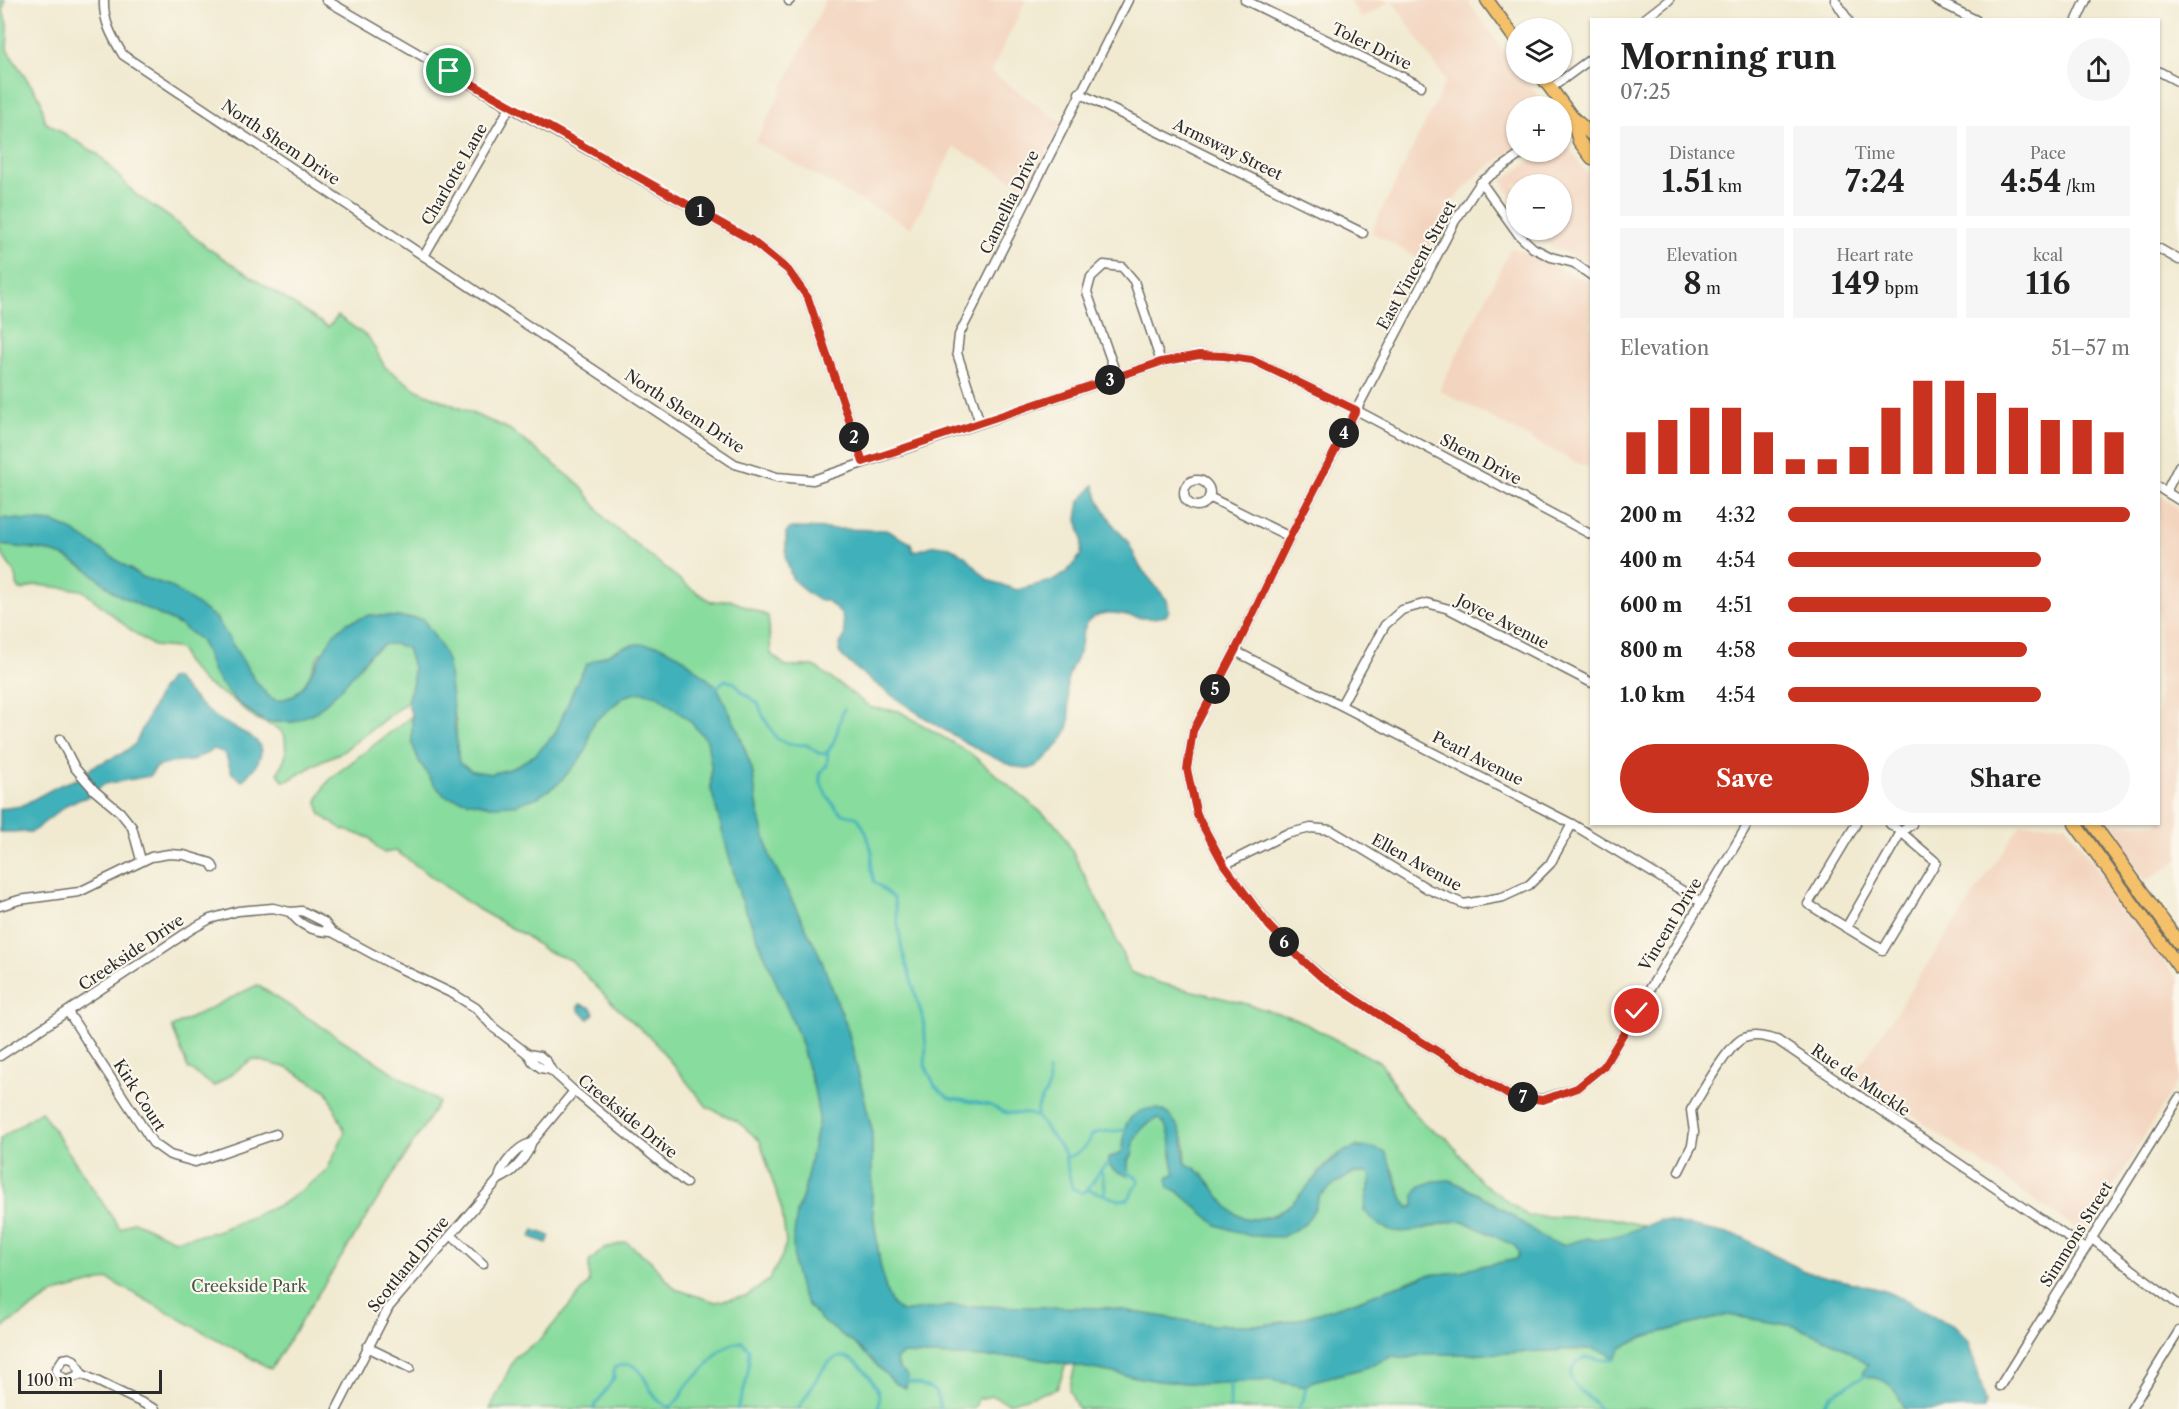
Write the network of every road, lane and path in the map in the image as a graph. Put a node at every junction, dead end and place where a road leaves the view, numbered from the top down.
1 (104, 0) edge
2 (326, 0) edge
3 (1128, 0) edge
4 (1245, 0) edge
5 (1487, 0) edge
6 (1670, 0) edge
7 (1835, 0) edge
8 (1935, 0) edge
9 (2086, 0) edge
10 (1646, 18) edge
11 (1847, 18) edge
12 (1972, 18) edge
13 (2078, 18) edge
14 (1506, 26) edge
15 (1590, 59) edge
16 (2160, 72) edge
17 (2179, 82) edge
18 (1548, 84) edge
19 (1421, 86) dead end
20 (1551, 88) junction
21 (1079, 93) junction
22 (1555, 96) edge
23 (510, 107) junction
24 (1572, 123) edge
25 (1572, 129) edge
26 (1590, 134) edge
27 (1590, 155) edge
28 (1510, 162) edge
29 (1481, 182) junction
30 (1363, 233) dead end
31 (2160, 249) edge
32 (424, 256) junction
33 (2179, 260) edge
34 (1590, 274) edge
35 (1161, 362) junction
36 (1117, 377) junction
37 (1356, 410) junction
38 (980, 423) junction
39 (863, 462) junction
40 (2179, 466) edge
41 (2162, 489) edge
42 (1209, 497) dead end
43 (2179, 500) edge
44 (1590, 534) edge
45 (1290, 537) junction
46 (1235, 651) junction
47 (1590, 682) edge
48 (1341, 705) junction
49 (60, 739) dead end
50 (1572, 824) junction
51 (1747, 825) edge
52 (1855, 825) edge
53 (1891, 825) edge
54 (1911, 825) edge
55 (2076, 825) edge
56 (2093, 825) edge
57 (1901, 832) junction
58 (141, 860) junction
59 (1224, 865) junction
60 (214, 867) dead end
61 (1701, 902) junction
62 (0, 906) edge
63 (1846, 928) junction
64 (2179, 943) edge
65 (2179, 967) edge
66 (68, 1012) junction
67 (0, 1056) edge
68 (574, 1091) junction
69 (2179, 1098) edge
70 (276, 1134) dead end
71 (1679, 1171) dead end
72 (686, 1183) dead end
73 (451, 1235) junction
74 (2091, 1238) junction
75 (2085, 1249) junction
76 (483, 1264) dead end
77 (2179, 1305) edge
78 (2179, 1331) edge
79 (367, 1347) junction
80 (410, 1368) dead end
81 (82, 1374) dead end
82 (2000, 1386) dead end
83 (155, 1409) edge
84 (337, 1409) edge
85 (2131, 1409) edge

1 - 32 street, North Shem Drive
2 - 23 street
3 - 21 street, Camellia Drive
4 - 19 street, Toler Drive
5 - 14 main road
6 - 10 street
7 - 11 street
8 - 12 street
9 - 13 street
15 - 20 street
16 - 17 street
18 - 20 main road
20 - 22 main road
21 - 30 street, Armsway Street
21 - 38 street, Camellia Drive
23 - 32 street, Charlotte Lane
23 - 39 street
24 - 26 main road
25 - 27 main road
28 - 29 street, East Vincent Street
29 - 34 street
29 - 37 street, East Vincent Street
31 - 33 street
32 - 39 street, North Shem Drive
35 - 36 street, North Shem Drive
35 - 36 street
35 - 37 street, North Shem Drive
36 - 38 street, North Shem Drive
37 - 44 street, Shem Drive
37 - 45 street, Vincent Drive
38 - 39 street, North Shem Drive
40 - 41 street
41 - 43 street
42 - 45 street
45 - 46 street, Vincent Drive
46 - 48 street, Pearl Avenue
46 - 59 street, Vincent Drive
47 - 48 street, Joyce Avenue
48 - 50 street, Pearl Avenue
49 - 58 street
50 - 59 street, Ellen Avenue
50 - 61 street, Pearl Avenue
51 - 61 street, Vincent Drive
52 - 63 street
53 - 57 street
54 - 57 street
55 - 65 main road
56 - 64 main road
57 - 63 street
57 - 63 street
58 - 60 street
58 - 62 street
59 - 61 street, Vincent Drive
66 - 67 street, Creekside Drive
66 - 68 street, Creekside Drive
66 - 70 street, Kirk Court
68 - 72 street, Creekside Drive
68 - 73 street, Scottland Drive
69 - 74 street, Simmons Street
71 - 75 street, Rue de Muckle
73 - 76 street
73 - 79 street, Scottland Drive
74 - 75 street, Simmons Street
74 - 77 street
75 - 82 street, Simmons Street
78 - 85 street
79 - 80 street
79 - 84 street, Scottland Drive
81 - 83 street

